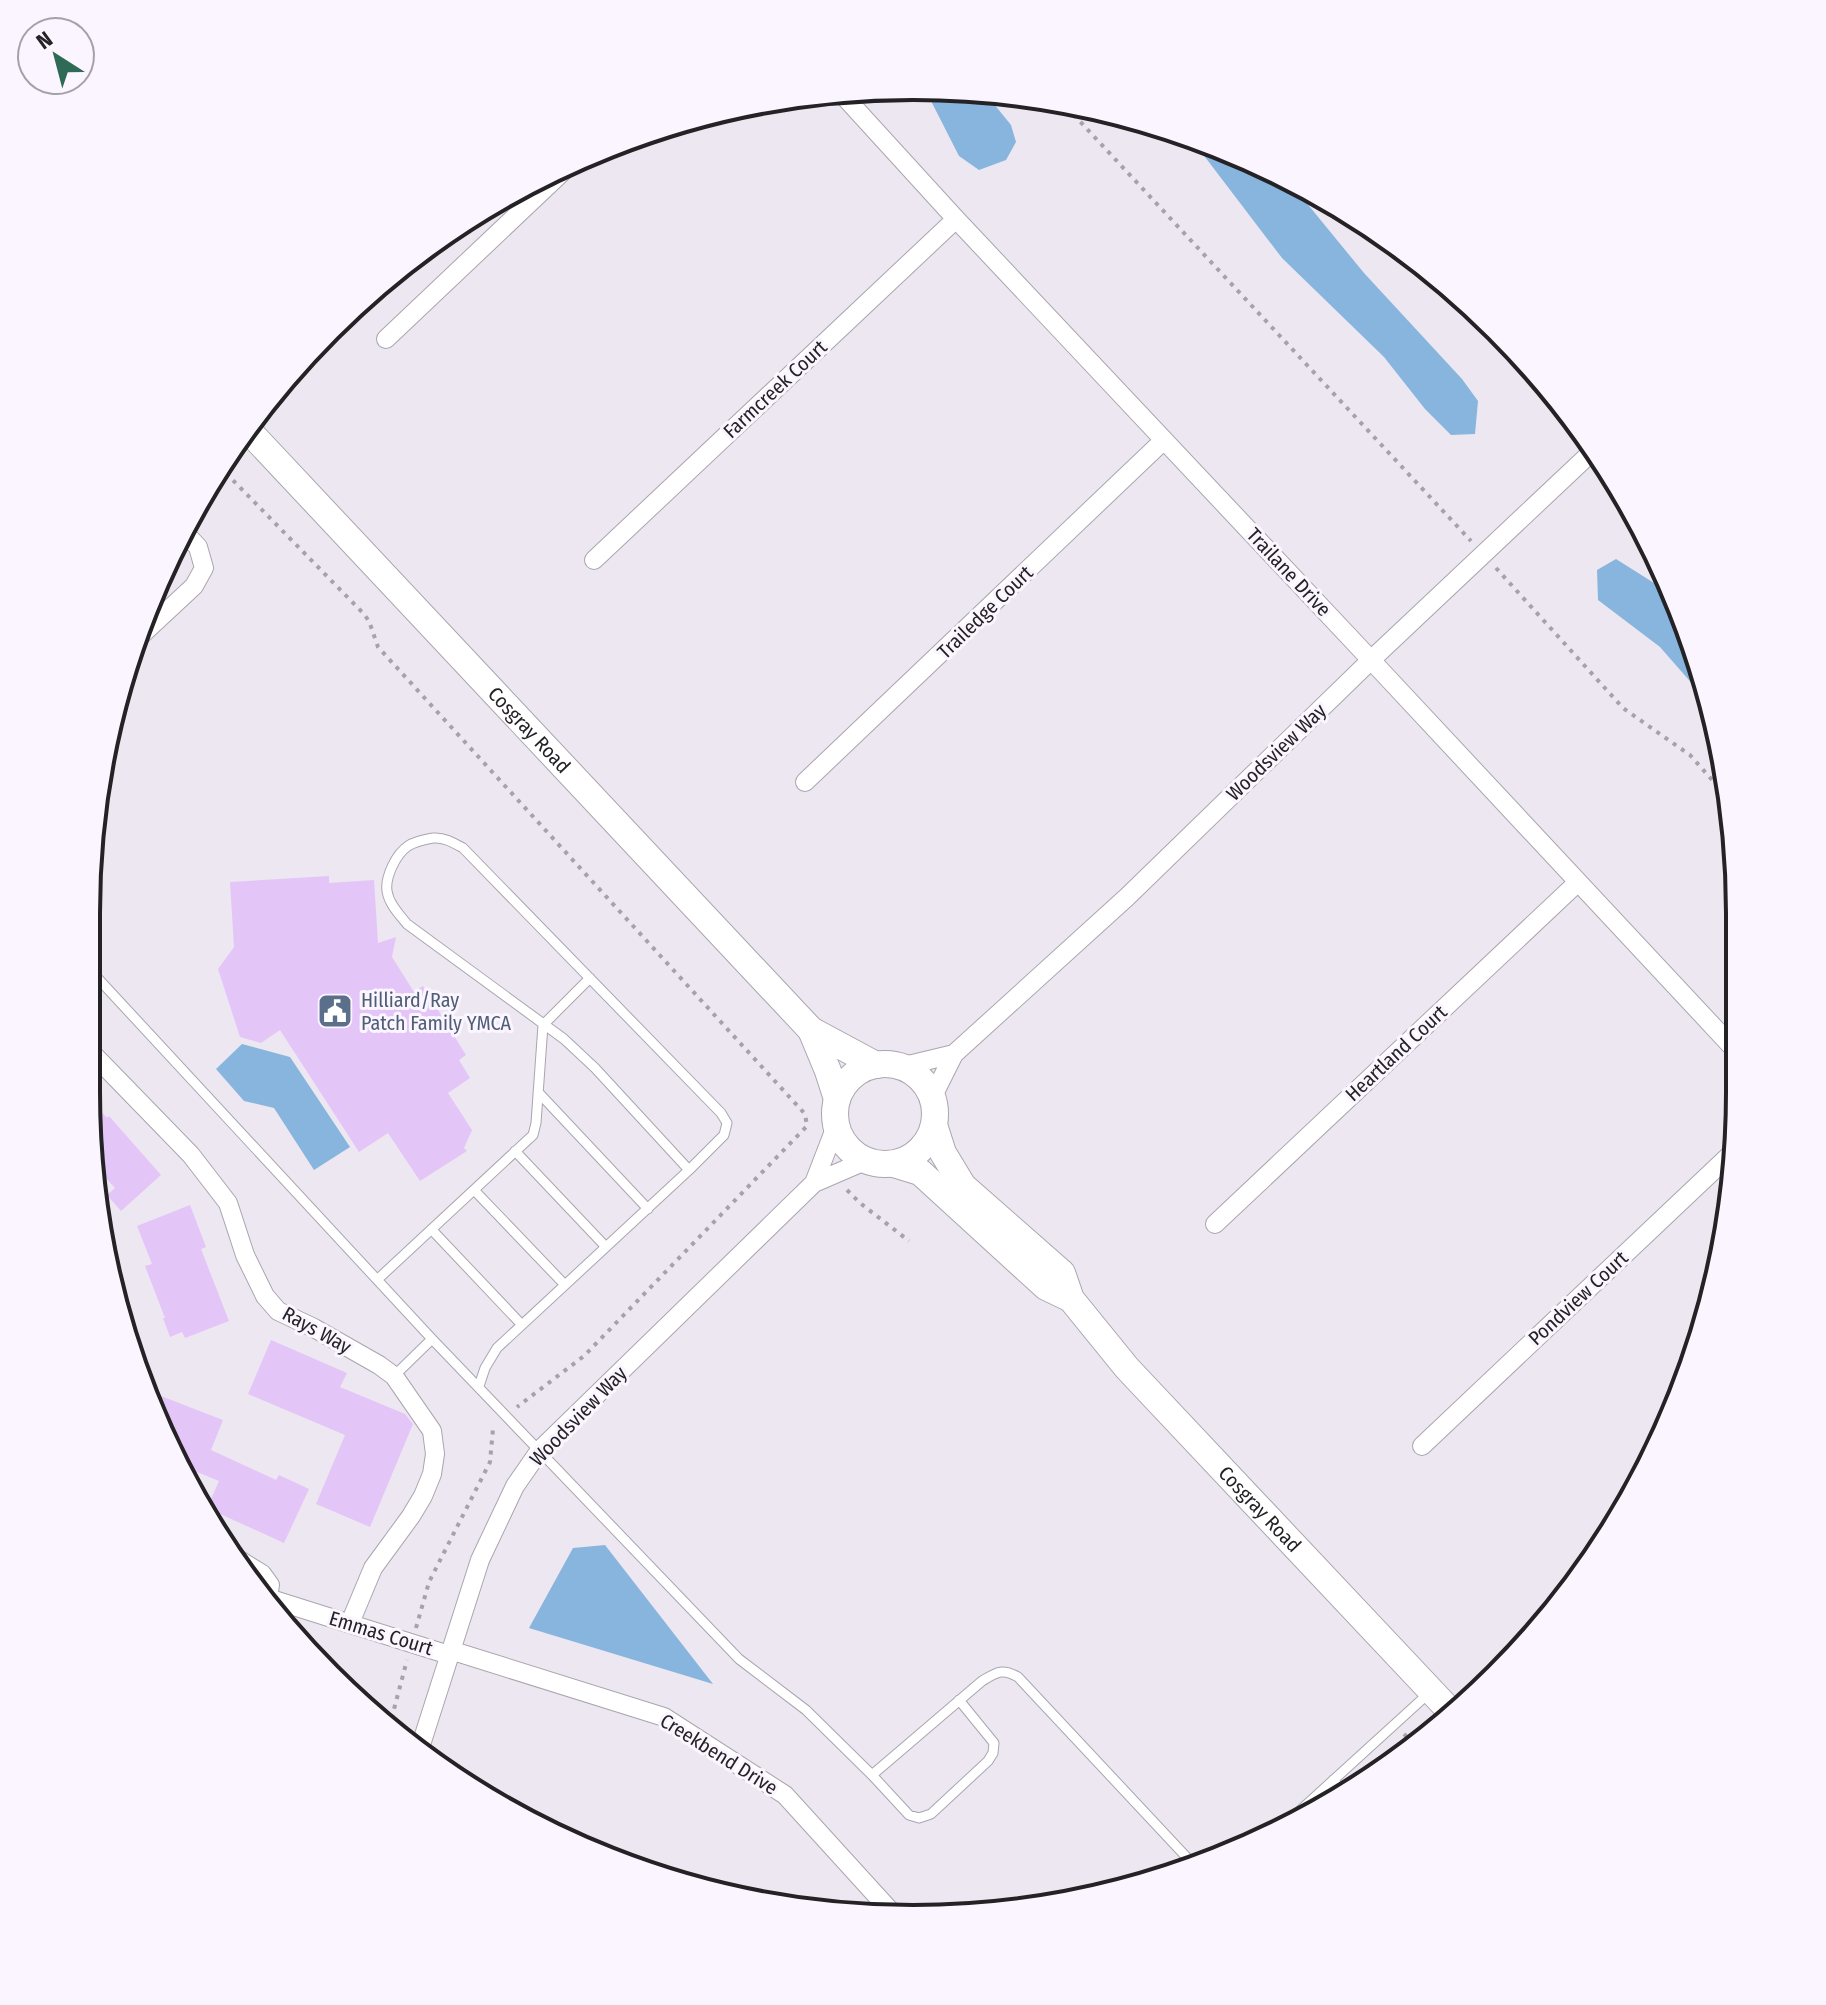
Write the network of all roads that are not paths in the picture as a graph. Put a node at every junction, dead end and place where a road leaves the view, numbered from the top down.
1 (850, 103) edge
2 (545, 188) edge
3 (956, 219) junction
4 (386, 339) dead end
5 (254, 437) edge
6 (1164, 440) junction
7 (1586, 457) edge
8 (191, 540) edge
9 (594, 560) dead end
10 (154, 623) edge
11 (1371, 660) junction
12 (805, 782) dead end
13 (1577, 883) junction
14 (590, 978) junction
15 (100, 981) edge
16 (543, 1025) junction
17 (811, 1030) junction
18 (1726, 1040) edge
19 (954, 1054) junction
20 (100, 1061) edge
21 (888, 1066) junction
22 (538, 1092) junction
23 (932, 1098) junction
24 (837, 1099) junction
25 (934, 1125) junction
26 (836, 1126) junction
27 (515, 1151) junction
28 (865, 1161) junction
29 (1722, 1162) edge
30 (894, 1164) junction
31 (689, 1170) junction
32 (814, 1183) junction
33 (474, 1190) junction
34 (648, 1209) junction
35 (1215, 1224) dead end
36 (432, 1230) junction
37 (606, 1247) junction
38 (378, 1279) junction
39 (565, 1285) junction
40 (1071, 1299) junction
41 (522, 1325) junction
42 (432, 1339) junction
43 (394, 1376) junction
44 (479, 1386) junction
45 (1422, 1446) dead end
46 (540, 1450) junction
47 (256, 1570) edge
48 (269, 1588) edge
49 (282, 1604) edge
50 (350, 1623) junction
51 (449, 1652) junction
52 (1431, 1691) junction
53 (959, 1700) junction
54 (1445, 1706) edge
55 (422, 1740) edge
56 (872, 1775) junction
57 (1333, 1780) junction
58 (1338, 1785) edge
59 (1315, 1799) edge
60 (1187, 1857) edge
61 (884, 1904) edge

1 - 3 street, Trailane Drive
2 - 4 street
3 - 6 street, Trailane Drive
3 - 9 street, Farmcreek Court
5 - 17 main road, Cosgray Road
6 - 11 street, Trailane Drive
6 - 12 street, Trailedge Court
7 - 11 street, Woodsview Way
8 - 10 street
11 - 13 street, Trailane Drive
11 - 19 street, Woodsview Way
13 - 18 street, Trailane Drive
13 - 35 street, Heartland Court
14 - 16 lane
14 - 16 lane
14 - 31 lane
15 - 38 lane
16 - 22 lane
16 - 31 lane
17 - 21 main road, Cosgray Road
17 - 24 main road, Cosgray Road
19 - 21 street, Woodsview Way
19 - 23 street, Woodsview Way
20 - 43 street, Rays Way
21 - 23 main road
21 - 24 main road
22 - 27 lane
22 - 34 lane
23 - 25 main road
24 - 26 main road
25 - 30 main road
25 - 40 main road, Cosgray Road
26 - 28 main road
26 - 32 street, Woodsview Way
27 - 33 lane
27 - 37 lane
28 - 30 main road
28 - 32 street, Woodsview Way
29 - 45 street, Pondview Court
30 - 40 main road, Cosgray Road
31 - 34 lane
32 - 46 street, Woodsview Way
33 - 36 lane
33 - 39 lane
34 - 37 lane
36 - 38 lane
36 - 41 lane
37 - 39 lane
38 - 42 lane
39 - 41 lane
40 - 52 main road, Cosgray Road
41 - 44 lane
42 - 43 lane
42 - 44 lane
43 - 50 street, Rays Way
44 - 46 lane
46 - 51 street, Woodsview Way
46 - 56 lane
47 - 48 street, Emmas Court
49 - 50 street, Emmas Court
50 - 51 street, Emmas Court
51 - 55 street, Woodsview Way
51 - 61 street, Creekbend Drive
52 - 54 main road, Cosgray Road
52 - 57 lane
53 - 56 lane
53 - 56 lane
53 - 60 lane
57 - 58 lane
57 - 59 lane

